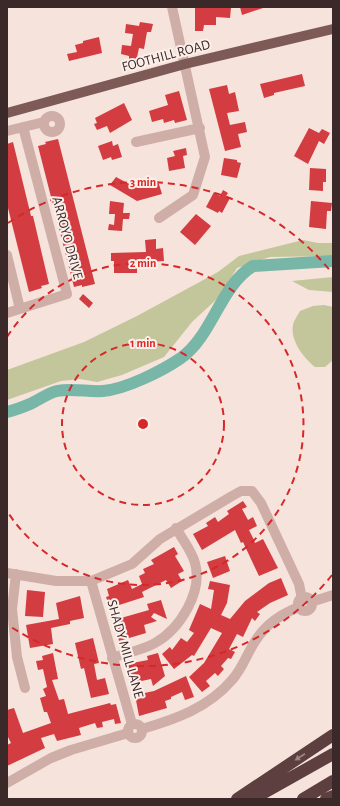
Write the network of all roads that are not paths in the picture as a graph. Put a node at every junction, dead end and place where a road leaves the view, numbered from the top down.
1 (172, 7) edge
2 (333, 29) edge
3 (185, 64) junction
4 (7, 113) edge
5 (44, 122) dead end
6 (23, 127) junction
7 (200, 128) junction
8 (7, 131) edge
9 (136, 142) dead end
10 (159, 218) dead end
11 (7, 256) edge
12 (20, 309) junction
13 (7, 313) edge
14 (176, 528) junction
15 (12, 574) edge
16 (91, 581) junction
17 (333, 595) edge
18 (304, 603) junction
19 (12, 658) edge
20 (112, 658) junction
21 (26, 688) dead end
22 (130, 729) junction
23 (333, 735) edge
24 (333, 754) edge
25 (333, 781) edge
26 (7, 782) edge
27 (333, 796) edge
28 (237, 799) edge
29 (253, 799) edge
30 (303, 799) edge
31 (326, 799) edge

1 - 3 street
2 - 3 main road, FOOTHILL ROAD
3 - 4 main road, FOOTHILL ROAD
3 - 7 street
5 - 6 street
6 - 8 street
6 - 12 street, ARROYO DRIVE
7 - 9 street
7 - 10 street
11 - 12 street
12 - 13 street, ARROYO DRIVE
14 - 16 street
14 - 18 street
14 - 20 street
15 - 16 street
15 - 19 street
16 - 20 street, SHADY MILL LANE
17 - 18 street
18 - 22 street
19 - 21 street
20 - 22 street, SHADY MILL LANE
22 - 26 street
23 -> 28 highway
24 - 29 highway
25 - 30 highway
27 - 31 highway

